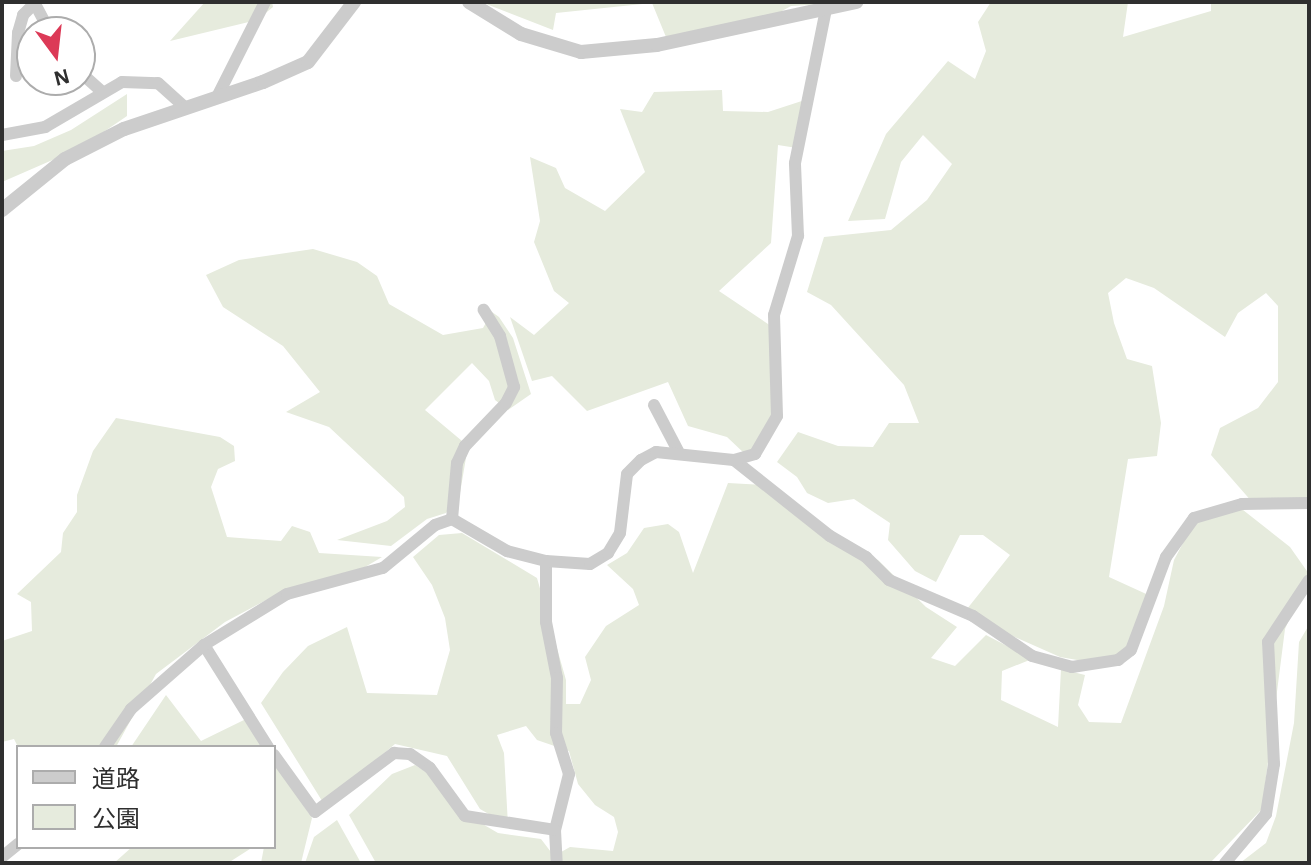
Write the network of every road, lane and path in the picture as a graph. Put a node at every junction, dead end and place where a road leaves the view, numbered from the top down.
1 (265, 2) edge
2 (354, 2) edge
3 (469, 2) edge
4 (856, 2) edge
5 (826, 9) junction
6 (96, 87) edge
7 (102, 92) junction
8 (217, 97) junction
9 (185, 107) junction
10 (2, 135) edge
11 (2, 210) edge
12 (484, 310) dead end
13 (654, 405) dead end
14 (678, 451) junction
15 (734, 460) junction
16 (1309, 503) edge
17 (452, 519) junction
18 (546, 561) junction
19 (1309, 580) edge
20 (204, 645) junction
21 (106, 745) edge
22 (267, 745) edge
23 (276, 758) edge
24 (555, 830) junction
25 (557, 863) edge
26 (1225, 863) edge

1 - 8 street
2 - 8 street
3 - 5 street
4 - 5 street
5 - 15 street
6 - 7 street
7 - 9 street
7 - 10 street
8 - 9 street
9 - 11 street
12 - 17 street
13 - 14 street
14 - 15 street
14 - 18 street
15 - 16 street
17 - 18 street
17 - 20 street
18 - 24 street
19 - 26 street
20 - 21 street
20 - 22 street
23 - 24 street
24 - 25 street

